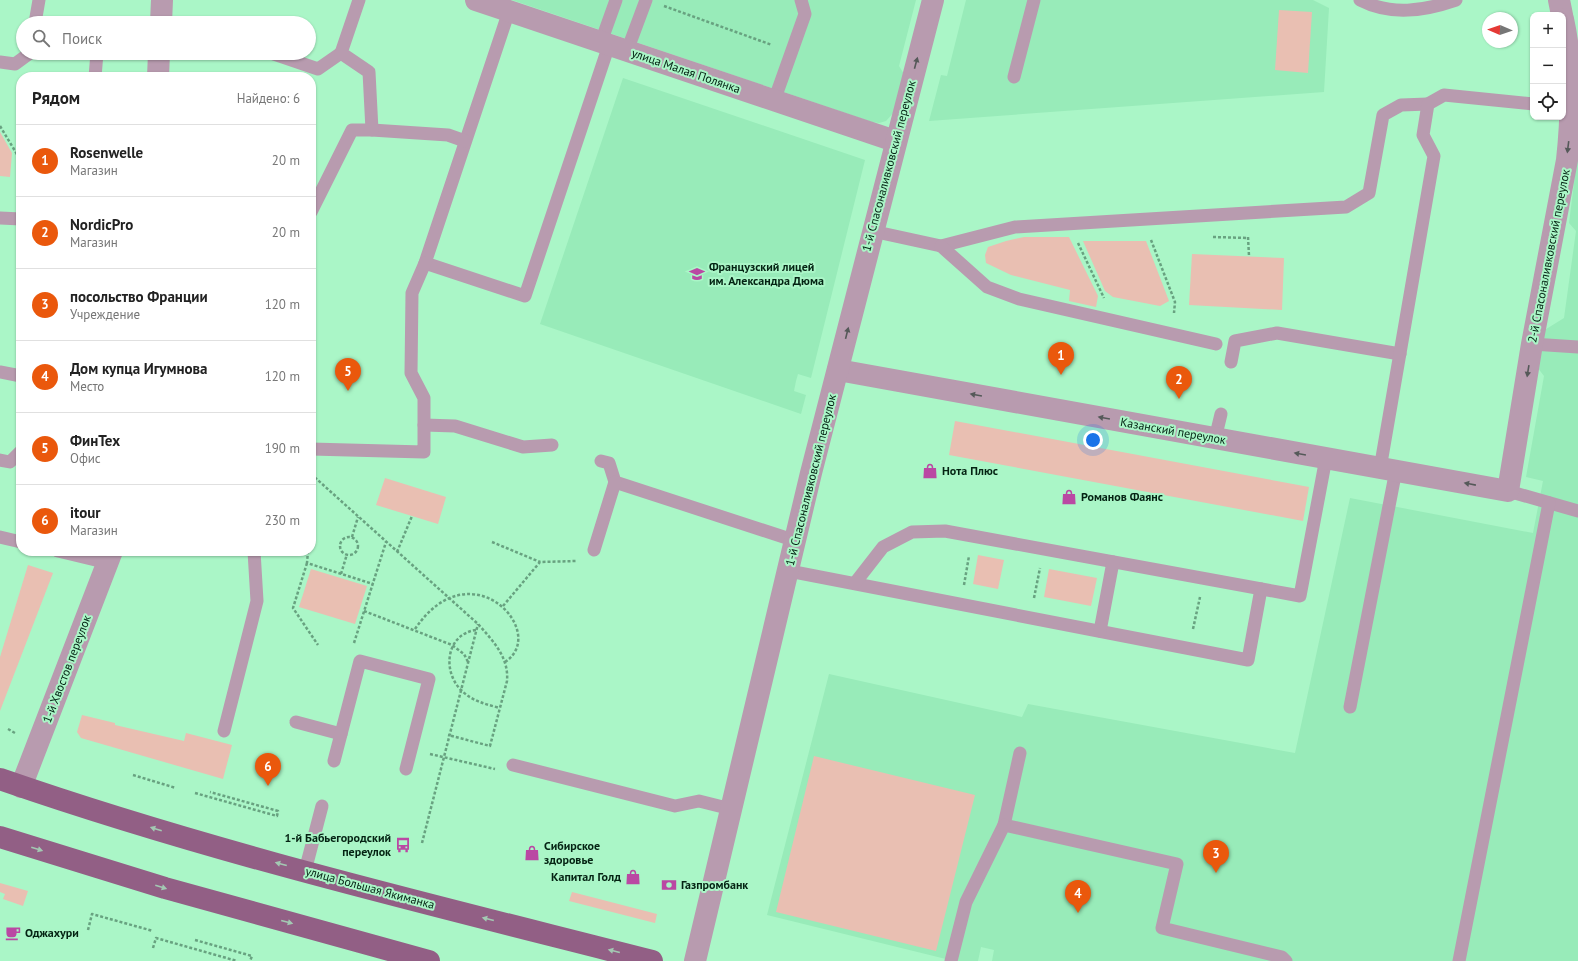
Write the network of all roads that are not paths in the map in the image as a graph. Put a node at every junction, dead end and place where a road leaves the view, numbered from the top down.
1 (38, 0) edge
2 (162, 0) edge
3 (359, 0) edge
4 (476, 0) edge
5 (616, 0) edge
6 (646, 0) edge
7 (801, 0) edge
8 (933, 0) edge
9 (1034, 0) edge
10 (1360, 0) edge
11 (1456, 0) edge
12 (1559, 0) edge
13 (1398, 5) edge
14 (507, 7) edge
15 (1561, 12) edge
16 (36, 16) edge
17 (161, 16) edge
18 (1566, 31) edge
19 (612, 46) junction
20 (341, 53) junction
21 (20, 60) edge
22 (96, 60) edge
23 (159, 60) edge
24 (292, 60) edge
25 (1574, 60) edge
26 (0, 62) edge
27 (95, 72) edge
28 (158, 72) edge
29 (1014, 77) dead end
30 (774, 101) junction
31 (1428, 104) junction
32 (1530, 104) edge
33 (1566, 107) edge
34 (372, 130) junction
35 (465, 141) junction
36 (895, 142) junction
37 (316, 202) edge
38 (0, 218) edge
39 (16, 219) edge
40 (872, 231) junction
41 (941, 246) junction
42 (425, 262) junction
43 (1216, 344) dead end
44 (1532, 344) junction
45 (1578, 347) edge
46 (1400, 354) junction
47 (1231, 362) dead end
48 (838, 370) junction
49 (0, 372) edge
50 (16, 375) edge
51 (1220, 414) dead end
52 (424, 425) junction
53 (1215, 439) junction
54 (552, 446) dead end
55 (316, 449) edge
56 (16, 456) edge
57 (1326, 458) junction
58 (0, 460) edge
59 (601, 461) dead end
60 (1388, 469) junction
61 (615, 482) junction
62 (1508, 491) junction
63 (1549, 503) junction
64 (1578, 510) edge
65 (0, 537) edge
66 (16, 541) edge
67 (796, 541) junction
68 (594, 550) road end
69 (254, 556) edge
70 (110, 557) edge
71 (1113, 562) junction
72 (789, 571) junction
73 (855, 583) junction
74 (1262, 589) junction
75 (1100, 631) junction
76 (1350, 707) dead end
77 (296, 722) dead end
78 (224, 731) dead end
79 (341, 734) junction
80 (1020, 753) dead end
81 (334, 761) dead end
82 (513, 765) road end
83 (406, 769) dead end
84 (0, 779) edge
85 (21, 787) junction
86 (322, 806) dead end
87 (731, 809) junction
88 (1004, 825) junction
89 (0, 837) edge
90 (305, 871) junction
91 (429, 961) edge
92 (652, 961) edge
93 (695, 961) edge
94 (951, 961) edge
95 (1286, 961) edge
96 (1460, 961) edge

1 - 16 lane
2 - 17 street
3 - 20 lane
4 - 14 street, улица Малая Полянка
5 - 19 lane
6 - 19 lane
7 - 30 lane
36 -> 8 street, 1-й Спасоналивковский переулок
9 - 29 lane
10 - 13 lane
11 - 13 lane
12 - 15 street
14 - 19 street, улица Малая Полянка
14 - 35 lane
18 - 25 street, 2-й Спасоналивковский переулок
19 - 30 street, улица Малая Полянка
19 - 42 lane
20 - 24 lane
20 - 34 lane
21 - 26 lane
22 - 27 lane
23 - 28 street
25 - 33 street, 2-й Спасоналивковский переулок
30 - 36 street, улица Малая Полянка
31 - 32 lane
31 - 41 lane
31 - 46 lane
33 -> 44 street, 2-й Спасоналивковский переулок
34 - 35 lane
34 - 37 lane
35 - 42 lane
36 - 40 street, 1-й Спасоналивковский переулок
38 - 39 lane
40 - 41 lane
48 -> 40 street, 1-й Спасоналивковский переулок
41 - 43 lane
42 - 52 lane
44 - 45 lane
44 -> 62 street, 2-й Спасоналивковский переулок
46 - 47 lane
46 - 60 lane
53 -> 48 street, Казанский переулок
48 - 67 street, 1-й Спасоналивковский переулок
49 - 50 lane
51 - 53 lane
52 - 54 lane
52 - 55 lane
57 -> 53 street, Казанский переулок
56 - 58 lane
57 - 60 street, Казанский переулок
57 - 74 lane
59 - 61 lane
62 -> 60 street, Казанский переулок
60 - 76 lane
61 - 67 lane
61 - 68 lane
62 - 63 lane
63 - 64 lane
63 - 96 lane
65 - 66 lane
67 - 72 street, 1-й Спасоналивковский переулок
69 - 78 lane
70 - 85 street, 1-й Хвостов переулок
71 - 73 lane
71 - 74 lane
71 - 75 lane
72 - 73 lane
72 - 87 street, 1-й Спасоналивковский переулок
73 - 75 lane
74 - 75 lane
77 - 79 lane
79 - 81 lane
79 - 83 lane
80 - 88 lane
82 - 87 lane
84 - 85 main road, улица Большая Якиманка
90 -> 85 main road, улица Большая Якиманка
86 - 90 lane
87 - 93 street, 1-й Спасоналивковский переулок
88 - 94 lane
88 - 95 lane
89 -> 91 main road
92 -> 90 main road, улица Большая Якиманка

